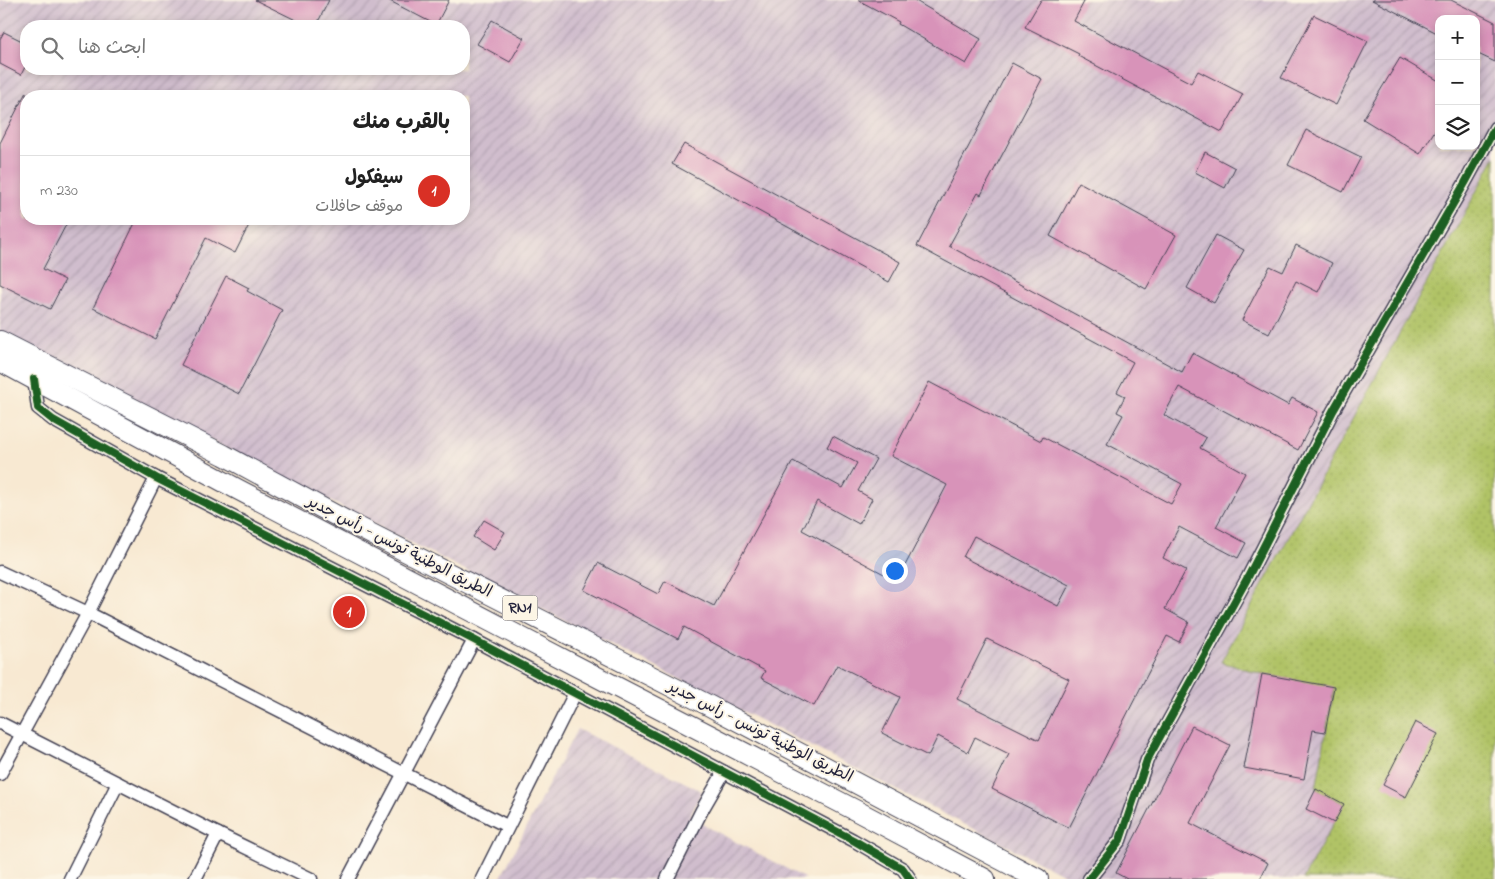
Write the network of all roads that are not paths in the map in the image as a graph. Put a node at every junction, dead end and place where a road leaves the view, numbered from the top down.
1 (1495, 128) edge
2 (0, 341) edge
3 (0, 361) edge
4 (34, 379) junction
5 (156, 478) junction
6 (0, 572) edge
7 (88, 613) junction
8 (474, 640) junction
9 (575, 693) junction
10 (0, 723) edge
11 (22, 734) junction
12 (404, 772) junction
13 (724, 772) junction
14 (0, 774) edge
15 (118, 783) junction
16 (507, 826) junction
17 (218, 834) junction
18 (903, 876) edge
19 (70, 879) edge
20 (195, 879) edge
21 (311, 879) edge
22 (348, 879) edge
23 (482, 879) edge
24 (667, 879) edge
25 (984, 879) edge
26 (1038, 879) edge
27 (1089, 879) edge

1 - 27 street
2 - 26 main road, الطريق الوطنية تونس - رأس جدير / RN1
3 - 4 main road, الطريق الوطنية تونس - رأس جدير / RN1
4 - 5 street
4 - 25 main road, الطريق الوطنية تونس - رأس جدير / RN1
5 - 7 street
5 - 8 street
6 - 7 street
7 - 11 street
7 - 12 street
8 - 9 street
8 - 12 street
9 - 13 street
9 - 16 street
10 - 11 street
11 - 14 street
11 - 15 street
12 - 16 street
12 - 22 street
13 - 18 street
13 - 24 street
15 - 17 street
15 - 19 street
16 - 23 street
17 - 20 street
17 - 21 street

